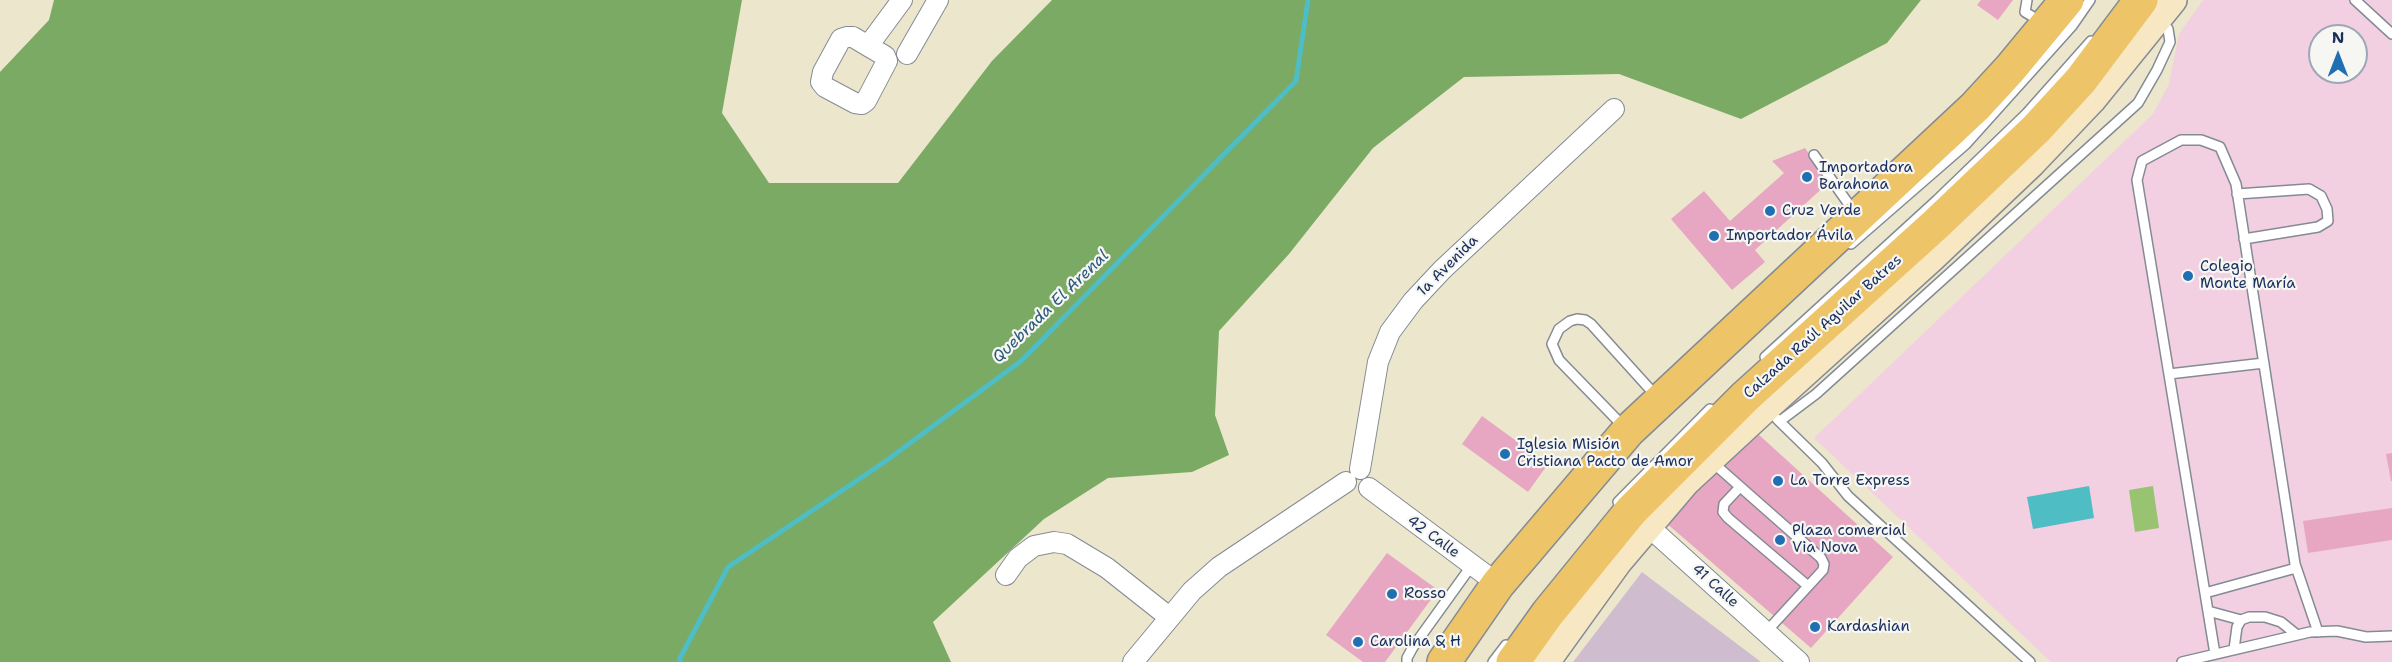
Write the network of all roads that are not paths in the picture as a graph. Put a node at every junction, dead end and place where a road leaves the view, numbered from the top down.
1 (902, 0) edge
2 (938, 0) edge
3 (2027, 0) edge
4 (2067, 0) edge
5 (2090, 0) edge
6 (2355, 0) edge
7 (2148, 5) edge
8 (2047, 25) junction
9 (2100, 29) dead end
10 (2392, 33) edge
11 (868, 46) dead end
12 (907, 54) dead end
13 (1614, 109) dead end
14 (1814, 155) dead end
15 (2237, 194) junction
16 (1858, 217) junction
17 (2244, 239) junction
18 (1839, 255) dead end
19 (2264, 363) junction
20 (1755, 366) dead end
21 (2169, 374) junction
22 (1661, 401) junction
23 (1715, 404) dead end
24 (1773, 414) junction
25 (1628, 431) junction
26 (1710, 460) junction
27 (1353, 475) junction
28 (1740, 487) junction
29 (1629, 516) junction
30 (1472, 565) junction
31 (2296, 568) junction
32 (1006, 575) dead end
33 (1498, 584) junction
34 (1808, 586) junction
35 (2205, 593) junction
36 (2208, 611) junction
37 (1169, 617) junction
38 (2241, 620) junction
39 (1766, 632) junction
40 (2318, 632) junction
41 (2297, 635) junction
42 (2392, 636) edge
43 (1513, 648) edge
44 (2234, 649) junction
45 (2215, 654) junction
46 (1133, 662) edge
47 (1407, 662) edge
48 (1444, 662) edge
49 (1493, 662) edge
50 (1546, 662) edge
51 (1799, 662) edge
52 (2030, 662) edge
53 (2182, 662) edge

1 - 11 street
2 - 12 street
3 - 8 lane
4 - 8 highway
5 - 18 lane
6 - 10 lane
7 - 24 street
7 - 24 lane
7 - 29 highway, Calzada Raúl Aguilar Batres
8 - 16 highway
9 - 20 lane
13 - 27 street, 1a Avenida
14 - 16 lane
15 - 17 lane
15 - 17 lane
15 - 21 lane
16 - 22 highway
17 - 19 lane
19 - 21 lane
19 - 31 lane
21 - 35 lane
22 - 25 highway
22 - 25 lane
23 - 29 lane
24 - 26 street
24 - 52 lane
25 - 33 highway
26 - 28 lane
26 - 29 street
27 - 30 street, 42 Calle
27 - 37 street
28 - 34 lane
28 - 34 lane
29 - 39 street, 41 Calle
29 - 43 highway, Calzada Raúl Aguilar Batres
29 - 50 street
30 - 33 street, 42 Calle
30 - 47 lane
31 - 35 lane
31 - 40 lane
32 - 37 street
33 - 48 highway
34 - 39 lane
35 - 36 lane
36 - 38 lane
36 - 45 lane
37 - 46 street
38 - 41 lane
38 - 44 lane
39 - 51 street, 41 Calle
40 - 41 lane
40 - 42 lane
41 - 44 lane
43 - 49 lane
44 - 45 lane
45 - 53 lane

